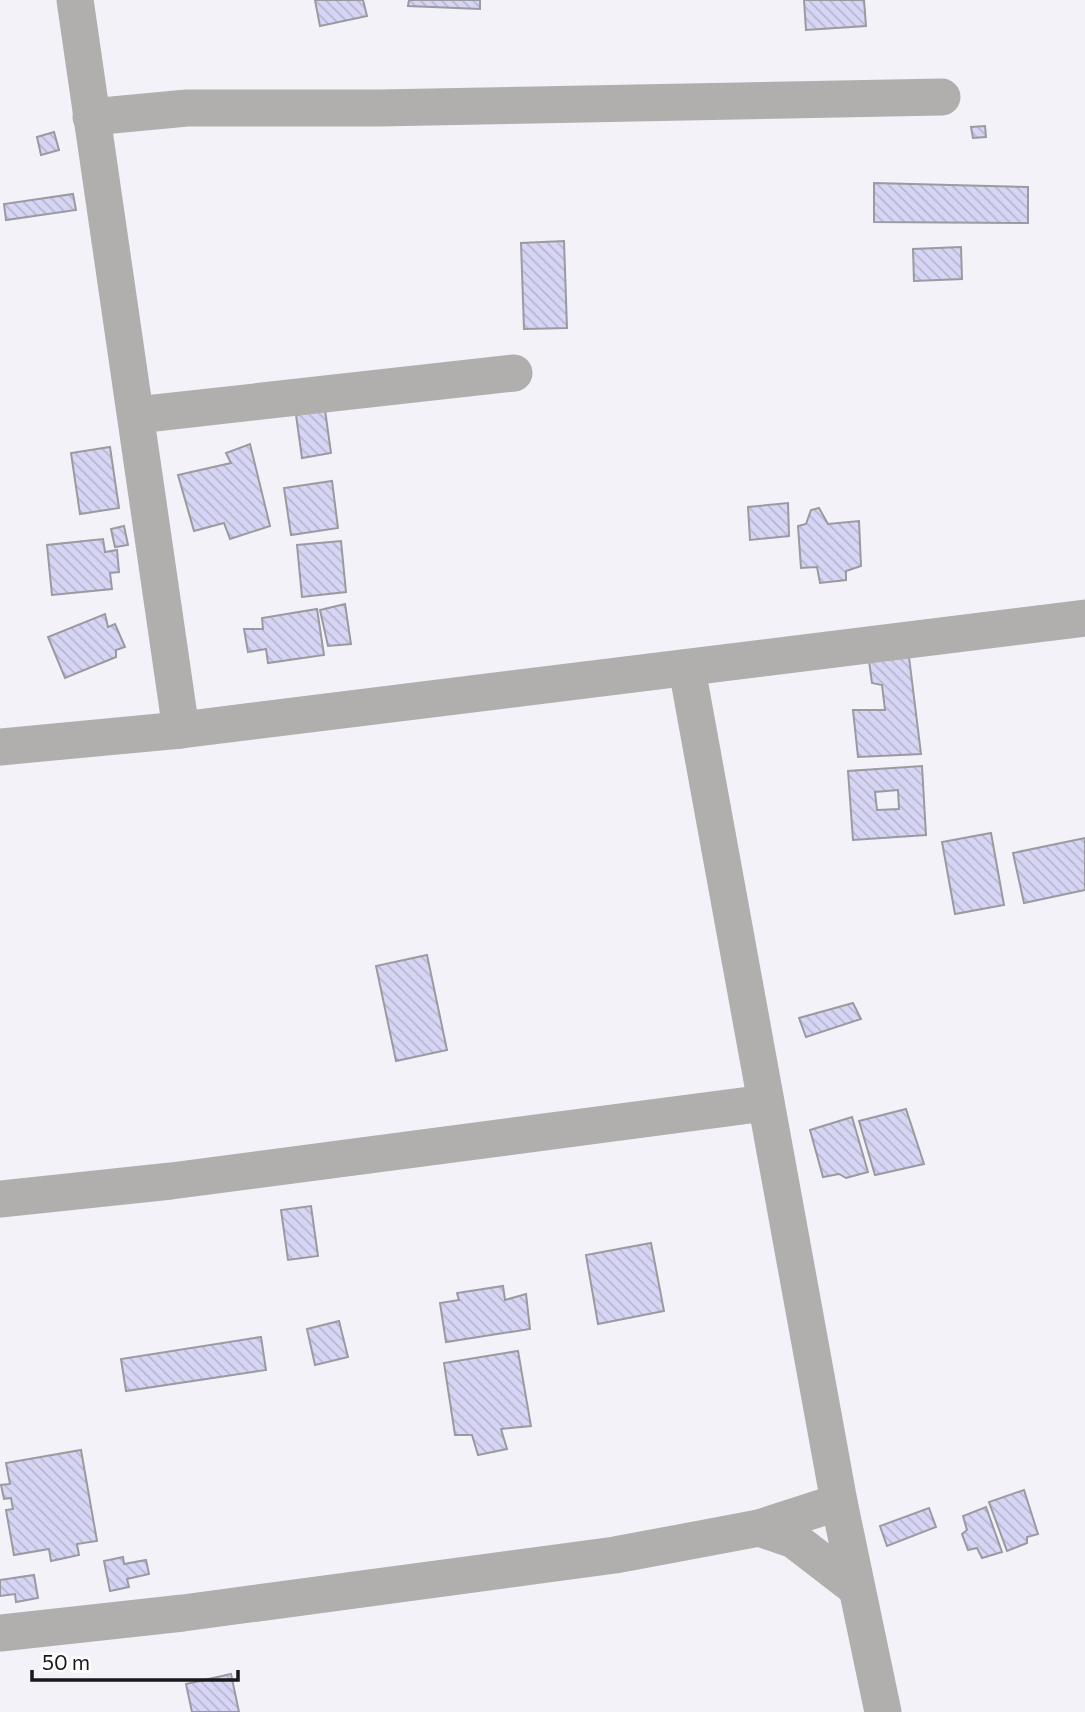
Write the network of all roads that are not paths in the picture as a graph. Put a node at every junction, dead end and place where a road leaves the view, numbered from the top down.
1 (75, 0) edge
2 (942, 97) dead end
3 (91, 117) junction
4 (514, 373) dead end
5 (137, 415) junction
6 (1085, 618) edge
7 (687, 669) junction
8 (181, 730) junction
9 (0, 747) edge
10 (765, 1103) junction
11 (0, 1199) edge
12 (839, 1502) junction
13 (759, 1528) junction
14 (855, 1587) junction
15 (0, 1633) edge
16 (883, 1712) edge

1 - 3 street
2 - 3 street
3 - 5 street
4 - 5 street
5 - 8 street
6 - 7 street
7 - 8 street
7 - 10 street
8 - 9 street
10 - 11 street
10 - 12 street
12 - 13 street
12 - 14 street
13 - 14 street
13 - 15 street
14 - 16 street

